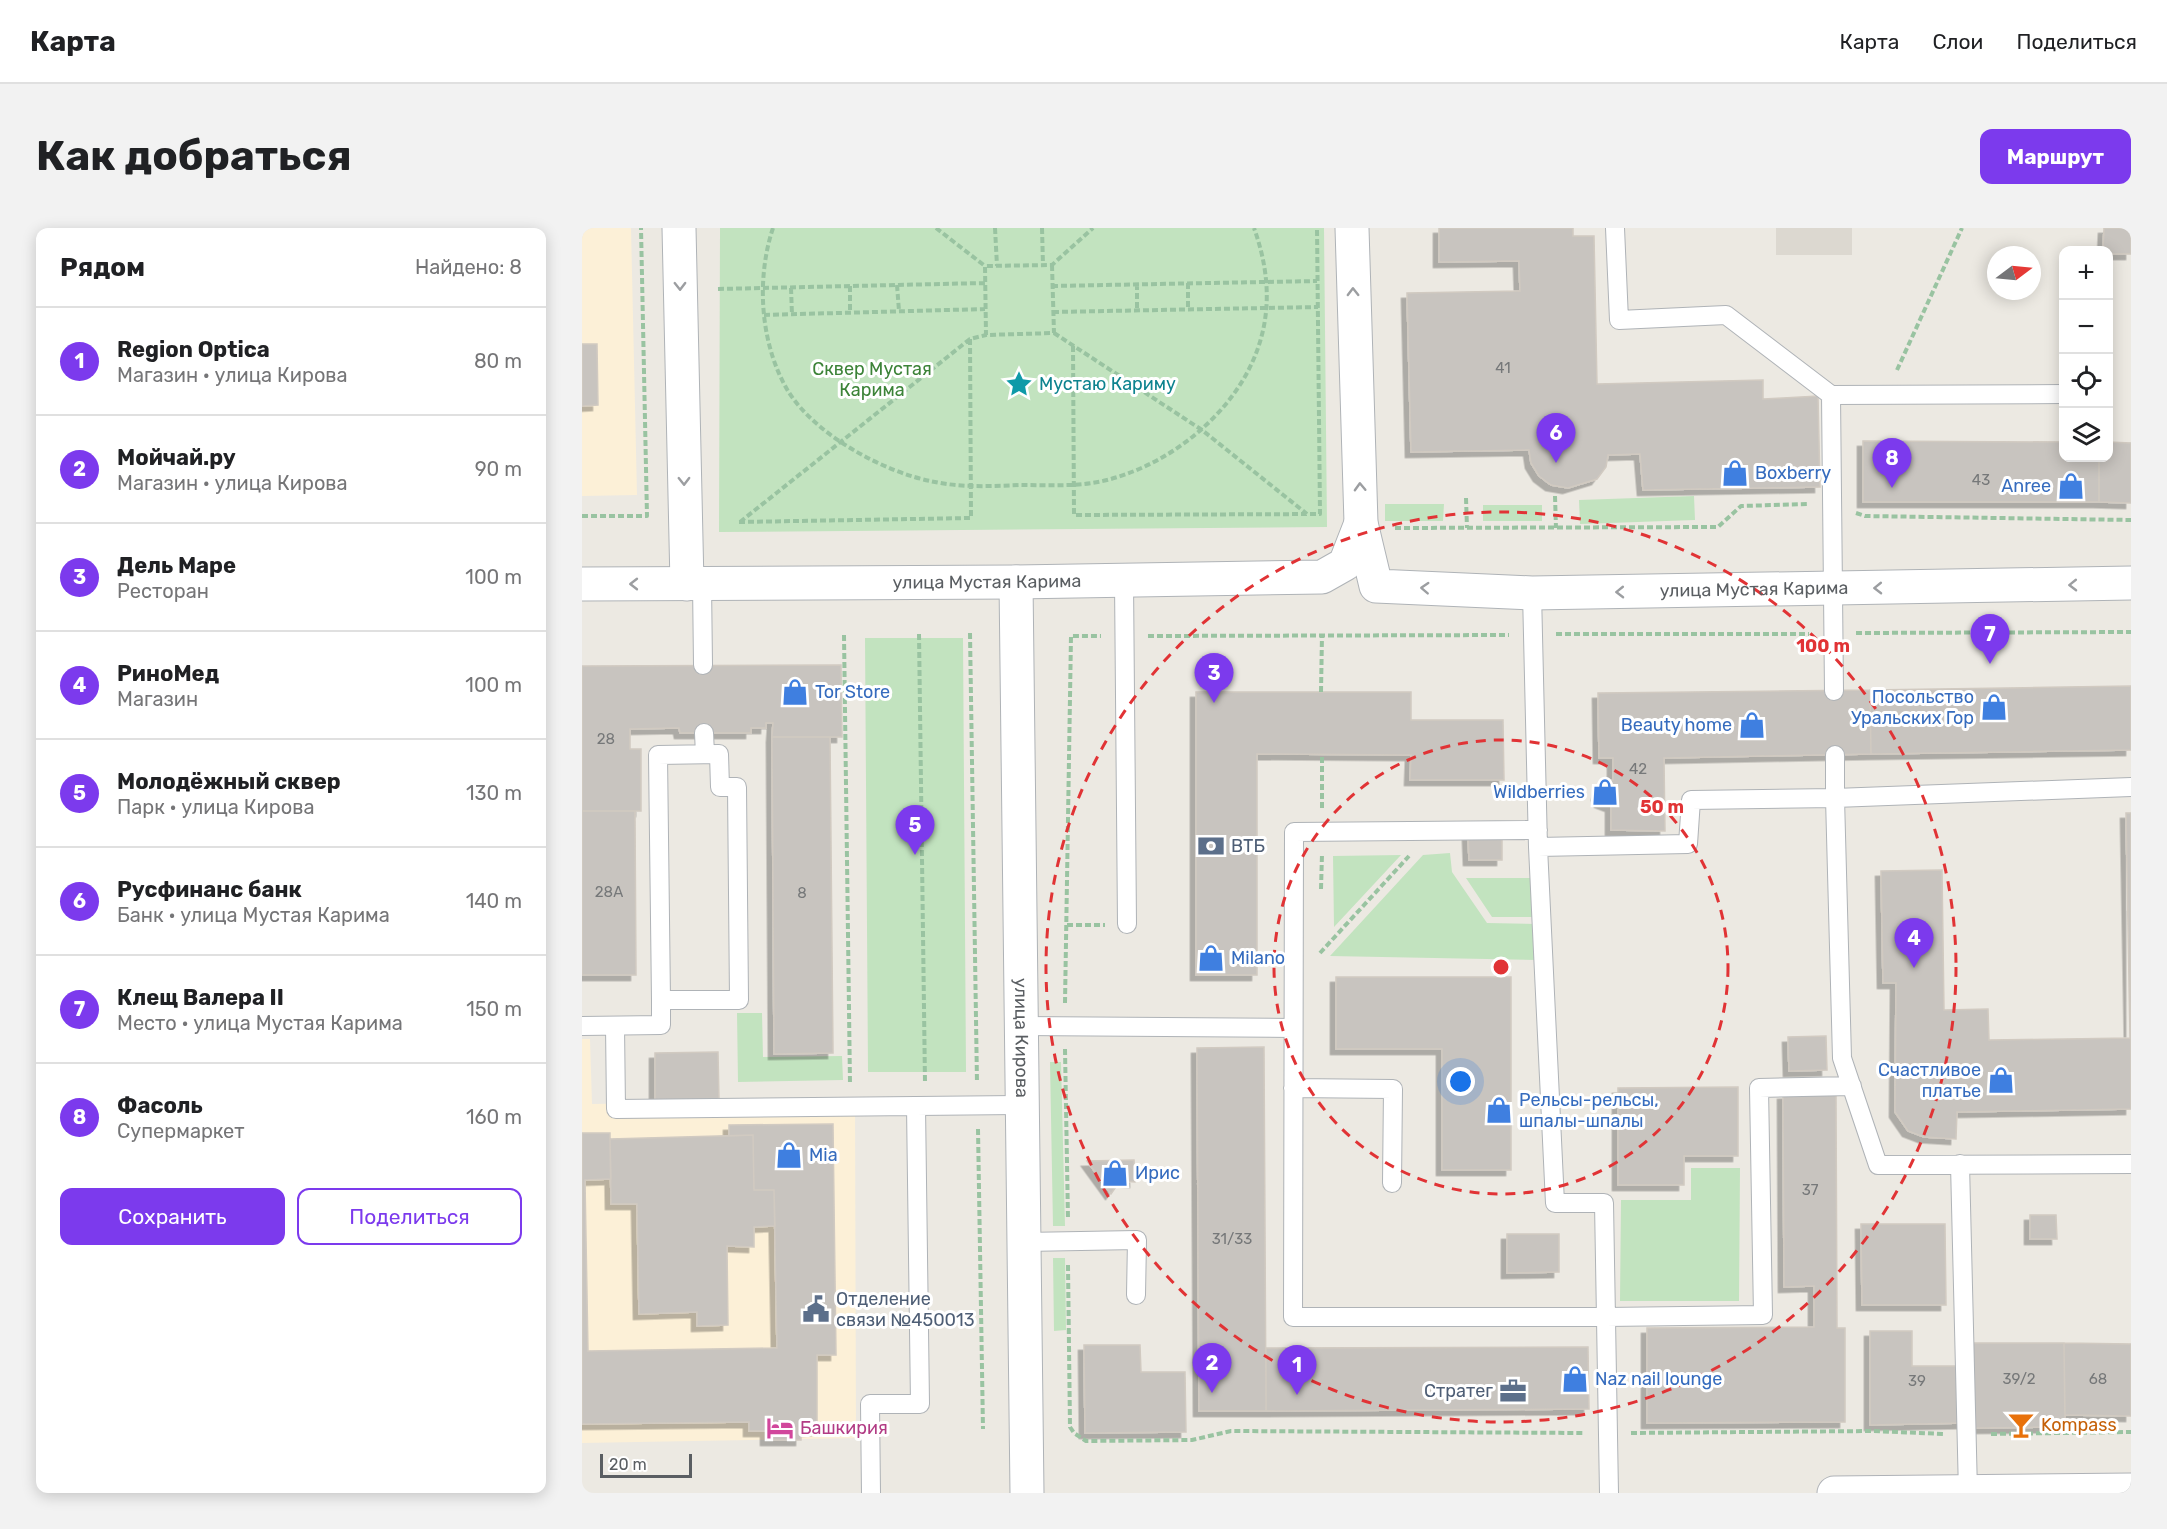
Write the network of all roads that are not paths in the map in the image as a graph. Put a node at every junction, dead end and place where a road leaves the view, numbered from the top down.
1 (679, 228) edge
2 (1352, 228) edge
3 (1615, 228) edge
4 (2059, 394) edge
5 (1831, 395) junction
6 (1372, 525) junction
7 (1124, 581) junction
8 (1016, 582) junction
9 (694, 583) junction
10 (582, 584) edge
11 (2131, 584) edge
12 (1832, 589) junction
13 (1532, 593) junction
14 (704, 665) dead end
15 (1834, 691) dead end
16 (704, 733) dead end
17 (705, 754) junction
18 (1835, 755) dead end
19 (2131, 787) edge
20 (1835, 798) junction
21 (1538, 839) junction
22 (1127, 924) dead end
23 (661, 1000) junction
24 (582, 1026) edge
25 (615, 1026) junction
26 (1021, 1026) junction
27 (1293, 1028) junction
28 (1852, 1086) junction
29 (1293, 1088) junction
30 (1022, 1105) junction
31 (920, 1106) junction
32 (1960, 1164) junction
33 (2131, 1164) edge
34 (1392, 1183) dead end
35 (1024, 1242) junction
36 (1136, 1295) dead end
37 (1606, 1317) junction
38 (2131, 1491) edge
39 (1968, 1492) edge
40 (871, 1493) edge
41 (1027, 1493) edge
42 (1609, 1493) edge
43 (1834, 1493) edge

1 -> 9 street
6 -> 2 street
3 - 5 lane
4 - 5 lane
5 - 12 lane
6 - 7 street, улица Мустая Карима
13 -> 6 street, улица Мустая Карима
7 - 8 street, улица Мустая Карима
7 - 22 lane
8 - 9 street, улица Мустая Карима
8 - 26 street, улица Кирова
9 -> 10 street, улица Мустая Карима
9 - 14 lane
11 -> 12 street, улица Мустая Карима
12 -> 13 street, улица Мустая Карима
12 - 15 lane
13 - 21 lane
16 - 17 lane
17 - 23 lane
17 - 23 lane
18 - 20 lane
19 - 20 lane
20 - 21 lane
20 - 28 lane
21 - 27 lane
21 - 37 lane
23 - 25 lane
24 - 25 lane
25 - 31 lane
26 - 27 lane
26 - 30 street, улица Кирова
27 - 29 lane
28 - 32 lane
28 - 37 lane
29 - 34 lane
29 - 37 lane
30 - 31 lane
30 - 35 street, улица Кирова
31 - 40 lane
32 - 33 lane
32 - 39 lane
35 - 36 lane
35 - 41 street, улица Кирова
37 - 42 lane
38 - 39 street
39 - 43 street

